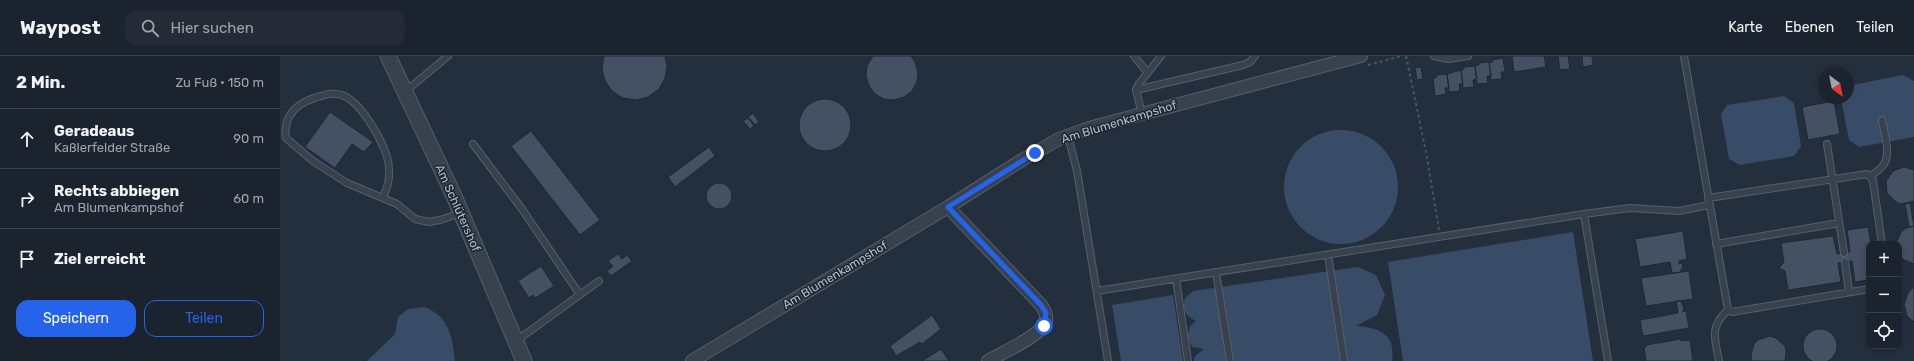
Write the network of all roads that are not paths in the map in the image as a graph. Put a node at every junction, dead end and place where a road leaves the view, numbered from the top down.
1 (388, 56) edge
2 (448, 56) edge
3 (1134, 56) edge
4 (1161, 56) edge
5 (1255, 56) edge
6 (1434, 56) edge
7 (1468, 56) edge
8 (1684, 56) edge
9 (1362, 61) edge
10 (1147, 72) junction
11 (1136, 90) junction
12 (404, 92) junction
13 (1142, 114) junction
14 (1882, 120) dead end
15 (1068, 136) junction
16 (473, 144) dead end
17 (1828, 144) dead end
18 (1870, 177) junction
19 (1833, 180) junction
20 (383, 197) junction
21 (1709, 202) junction
22 (948, 207) junction
23 (461, 213) junction
24 (1584, 214) junction
25 (1839, 224) junction
26 (1882, 241) edge
27 (1716, 244) junction
28 (1844, 253) dead end
29 (1328, 255) junction
30 (1845, 262) dead end
31 (1216, 272) junction
32 (1176, 279) junction
33 (598, 281) dead end
34 (1866, 289) edge
35 (1097, 291) junction
36 (1849, 292) junction
37 (580, 295) junction
38 (1728, 310) junction
39 (516, 341) junction
40 (524, 361) edge
41 (692, 361) edge
42 (988, 361) edge
43 (1108, 361) edge
44 (1188, 361) edge
45 (1230, 361) edge
46 (1344, 361) edge
47 (1608, 361) edge
48 (1719, 361) edge

1 - 12 street, Am Schlütershof
2 - 12 lane
3 - 10 lane
4 - 10 lane
5 - 11 lane
6 - 7 lane
8 - 21 lane
9 - 13 street, Am Blumenkampshof
10 - 11 lane
11 - 13 lane
12 - 23 street, Am Schlütershof
13 - 15 street, Am Blumenkampshof
14 - 18 lane
15 - 22 street, Am Blumenkampshof
15 - 35 lane
16 - 37 lane
17 - 19 lane
18 - 19 lane
18 - 26 lane
19 - 21 lane
19 - 25 lane
20 - 20 lane
20 - 23 lane
21 - 24 lane
21 - 27 lane
22 - 41 street, Am Blumenkampshof
22 - 42 street
23 - 39 street, Am Schlütershof
24 - 29 lane
24 - 47 lane
25 - 27 lane
25 - 28 lane
27 - 38 lane
29 - 31 lane
29 - 46 lane
30 - 36 lane
31 - 32 lane
31 - 45 lane
32 - 35 lane
32 - 44 lane
33 - 37 lane
34 - 36 lane
35 - 43 lane
36 - 38 lane
37 - 39 lane
38 - 48 lane
39 - 40 street, Am Schlütershof

